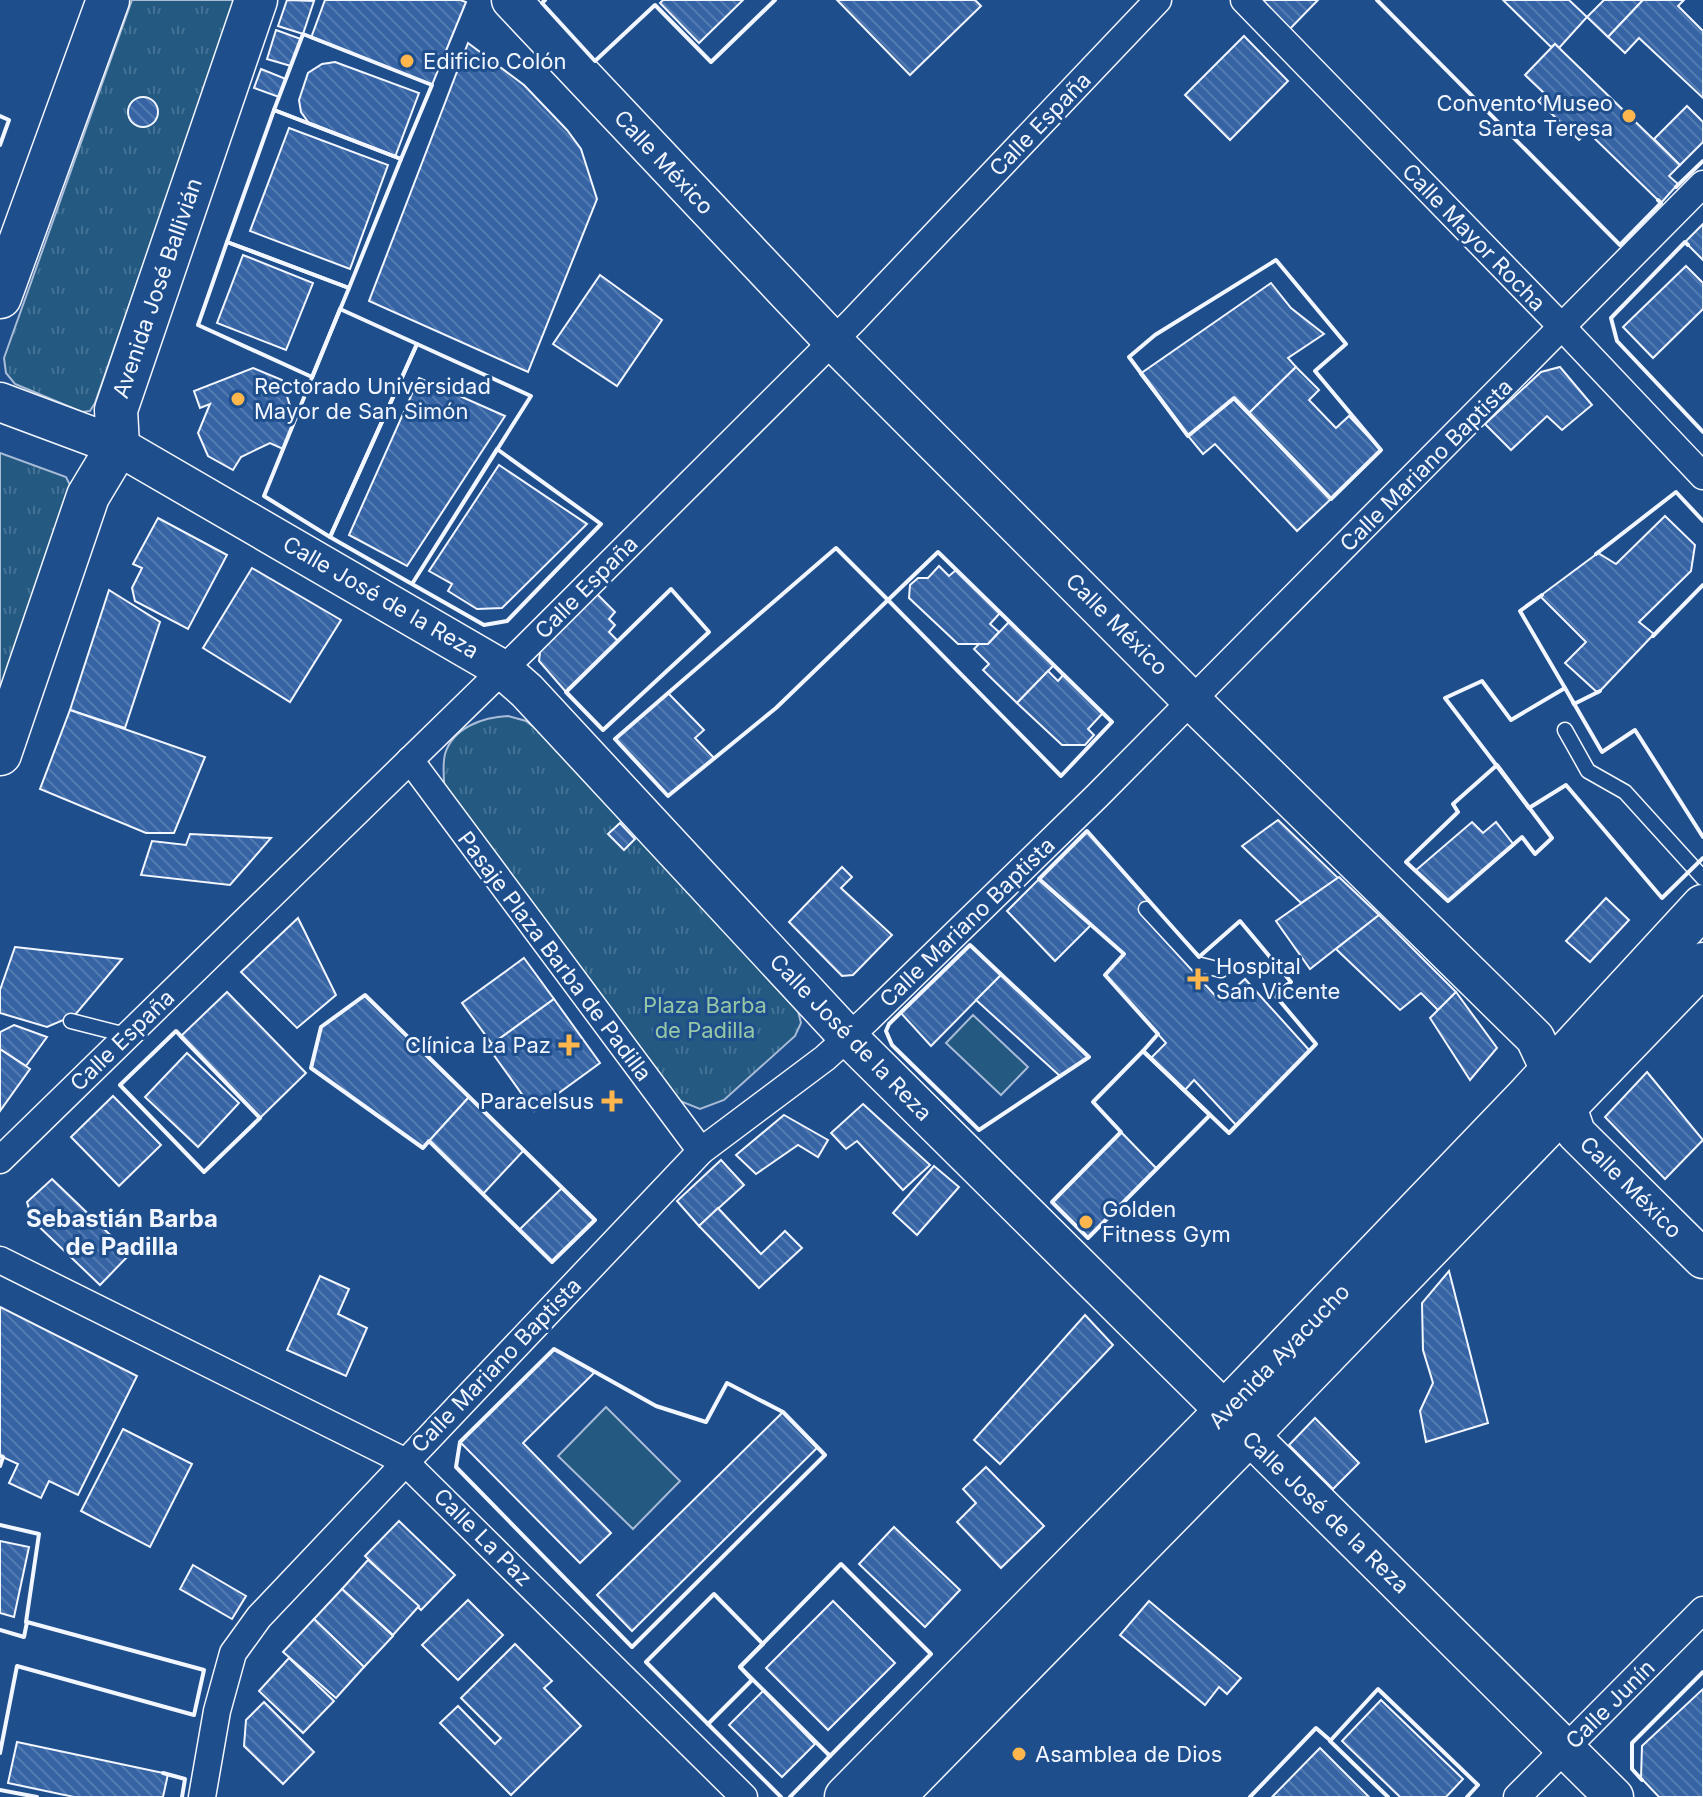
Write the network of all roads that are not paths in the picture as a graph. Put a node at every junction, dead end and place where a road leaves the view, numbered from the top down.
1 (108, 0) edge
2 (256, 0) edge
3 (511, 0) edge
4 (1158, 0) edge
5 (1244, 0) edge
6 (1703, 184) edge
7 (0, 297) edge
8 (1563, 328) junction
9 (833, 341) junction
10 (0, 402) edge
11 (118, 446) junction
12 (1703, 476) edge
13 (502, 669) junction
14 (1191, 700) junction
15 (1565, 730) dead end
16 (0, 754) edge
17 (410, 760) junction
18 (1703, 878) edge
19 (1703, 906) edge
20 (1146, 909) dead end
21 (1703, 964) edge
22 (1221, 970) dead end
23 (71, 1021) dead end
24 (126, 1035) junction
25 (848, 1037) junction
26 (1558, 1088) junction
27 (701, 1151) junction
28 (0, 1160) edge
29 (1703, 1259) edge
30 (0, 1260) edge
31 (1236, 1424) junction
32 (404, 1461) junction
33 (1703, 1610) edge
34 (1007, 1657) junction
35 (1566, 1747) junction
36 (202, 1797) edge
37 (744, 1797) edge
38 (846, 1797) edge
39 (893, 1797) edge
40 (1517, 1797) edge
41 (1614, 1797) edge

1 - 7 main road
2 - 11 main road, Avenida José Ballivián
3 - 9 main road, Calle México
4 - 9 street, Calle España
5 - 8 street, Calle Mayor Rocha
6 - 8 street, Calle Mariano Baptista
8 - 12 street, Calle Mayor Rocha
8 - 14 street, Calle Mariano Baptista
9 - 13 street, Calle España
9 - 14 main road, Calle México
10 - 11 main road, Calle José de la Reza
11 - 13 main road, Calle José de la Reza
11 - 16 main road
13 - 17 street, Calle España
13 - 25 main road, Calle José de la Reza
14 - 25 street, Calle Mariano Baptista
14 - 26 main road, Calle México
15 - 18 lane
17 - 24 street, Calle España
17 - 27 street, Pasaje Plaza Barba de Padilla
19 - 26 main road, Avenida Ayacucho
20 - 22 lane
21 - 26 main road, Avenida Ayacucho
23 - 24 lane
24 - 28 street, Calle España
25 - 27 street, Calle Mariano Baptista
25 - 31 main road, Calle José de la Reza
26 - 29 main road, Calle México
26 - 31 main road, Avenida Ayacucho
27 - 32 street, Calle Mariano Baptista
30 - 32 street, Calle La Paz
31 - 34 main road, Avenida Ayacucho
31 - 35 main road, Calle José de la Reza
32 - 36 street, Calle Mariano Baptista
32 - 37 street, Calle La Paz
33 - 35 street, Calle Junín
34 - 38 main road, Avenida Ayacucho
34 - 39 main road, Avenida Ayacucho
35 - 40 street, Calle Junín
35 - 41 main road, Calle José de la Reza

